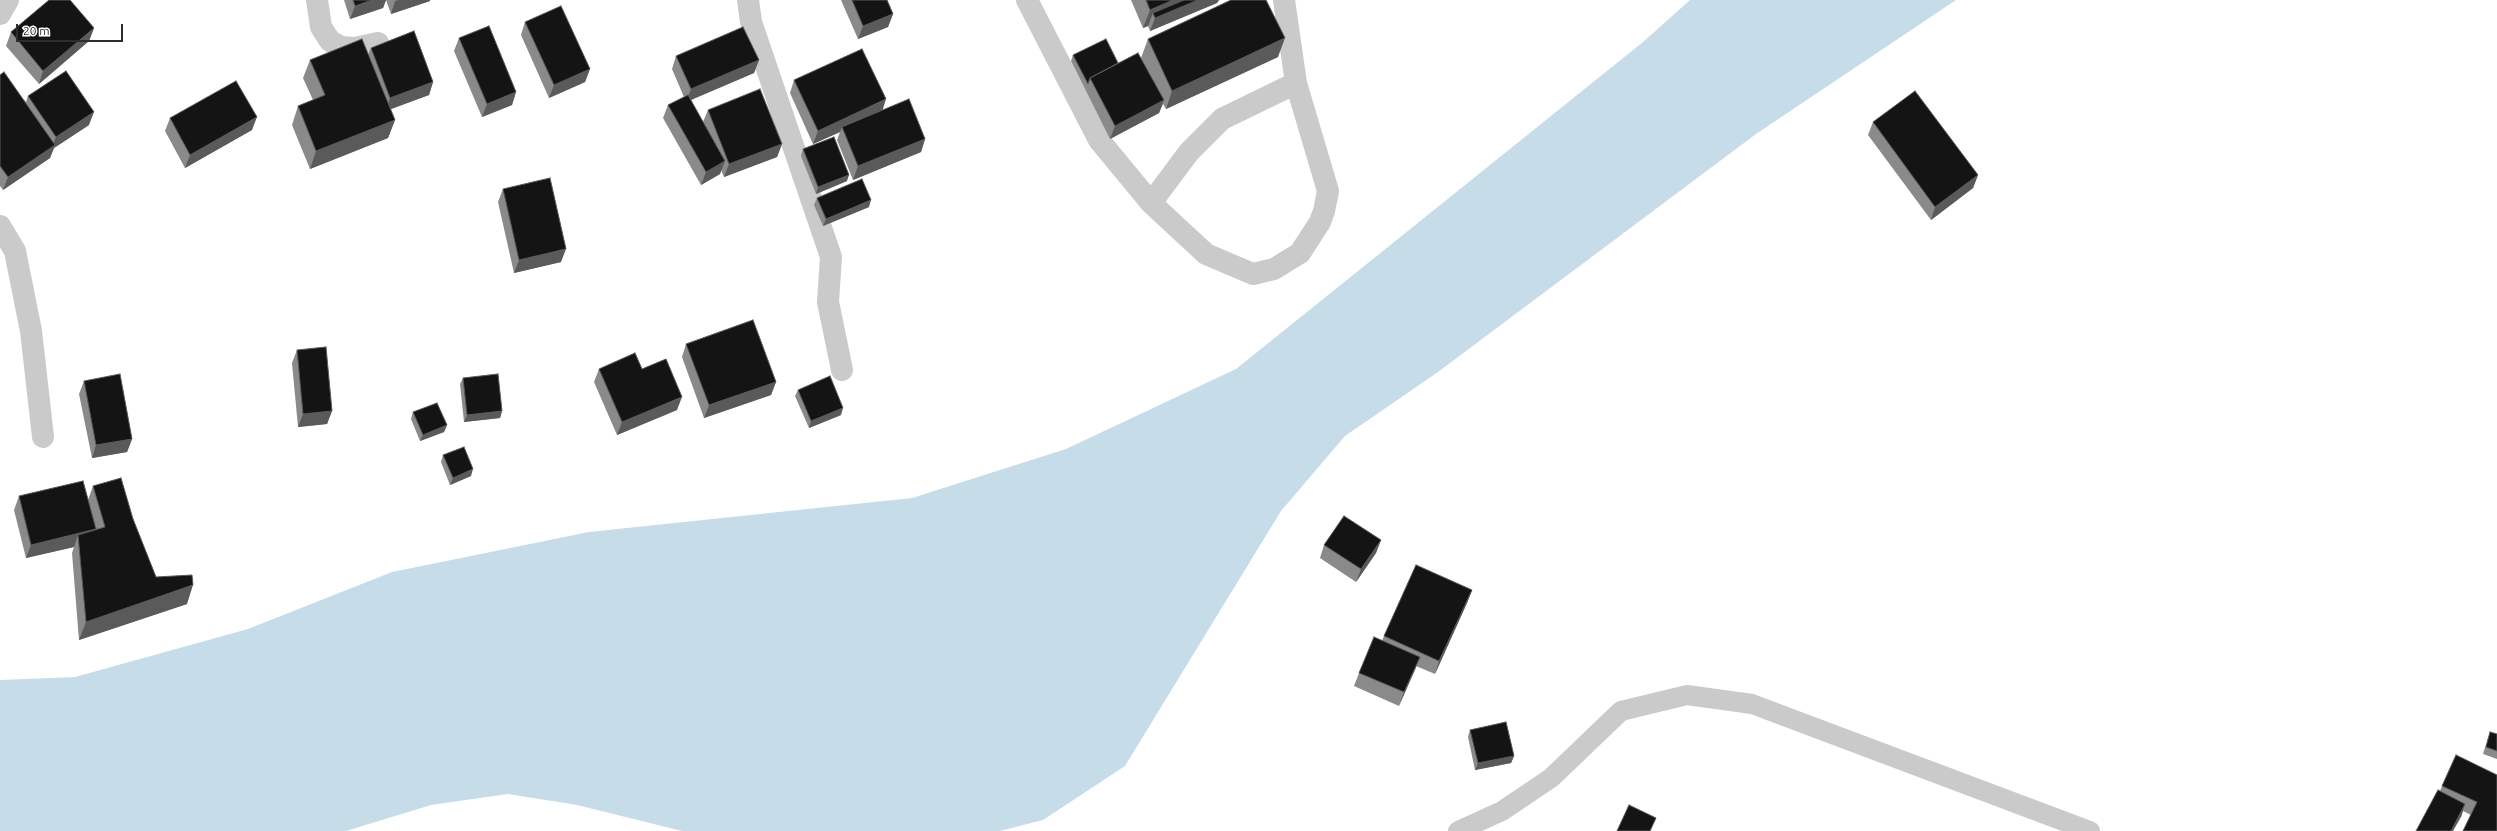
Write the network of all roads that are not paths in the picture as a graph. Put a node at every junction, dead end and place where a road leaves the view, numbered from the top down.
1 (8, 0) edge
2 (317, 0) edge
3 (748, 0) edge
4 (1027, 0) edge
5 (1284, 0) edge
6 (0, 14) edge
7 (378, 43) dead end
8 (1296, 84) junction
9 (1151, 203) junction
10 (0, 226) edge
11 (842, 370) dead end
12 (43, 437) dead end
13 (1458, 831) edge
14 (2090, 831) edge

1 - 6 street
2 - 7 street
3 - 11 street
4 - 9 street
5 - 8 street
8 - 9 street
8 - 9 street
10 - 12 street
13 - 14 lane

